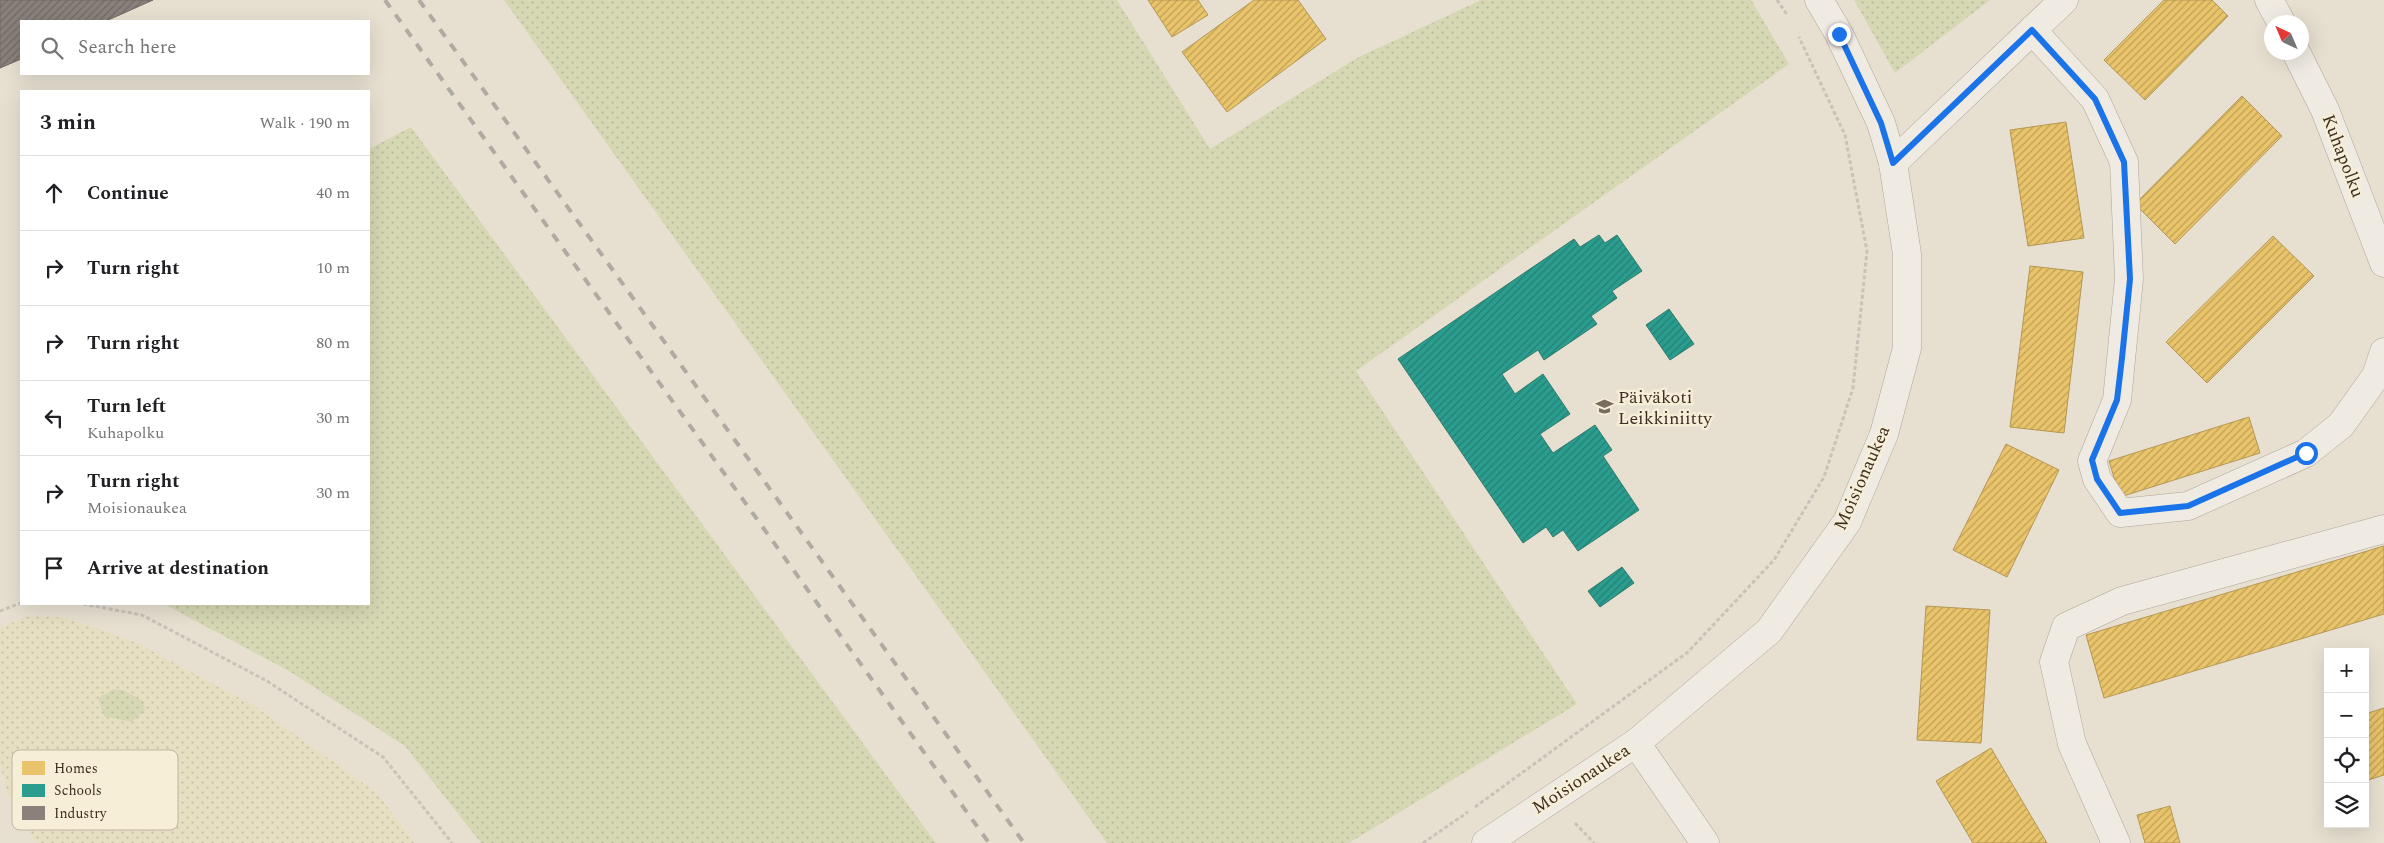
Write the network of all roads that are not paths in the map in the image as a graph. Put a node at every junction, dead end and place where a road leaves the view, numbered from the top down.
1 (1819, 0) edge
2 (2064, 0) edge
3 (2270, 0) edge
4 (2278, 15) edge
5 (2032, 30) junction
6 (2300, 60) edge
7 (1893, 163) junction
8 (2384, 263) edge
9 (2384, 352) edge
10 (2384, 529) edge
11 (1636, 743) junction
12 (1486, 843) edge
13 (1705, 843) edge
14 (2116, 843) edge

1 - 7 street, Moisionaukea
2 - 5 street
3 - 4 street
5 - 7 street
5 - 9 street
6 - 8 street, Kuhapolku
7 - 11 street, Moisionaukea
10 - 14 street
11 - 12 street, Moisionaukea
11 - 13 street

